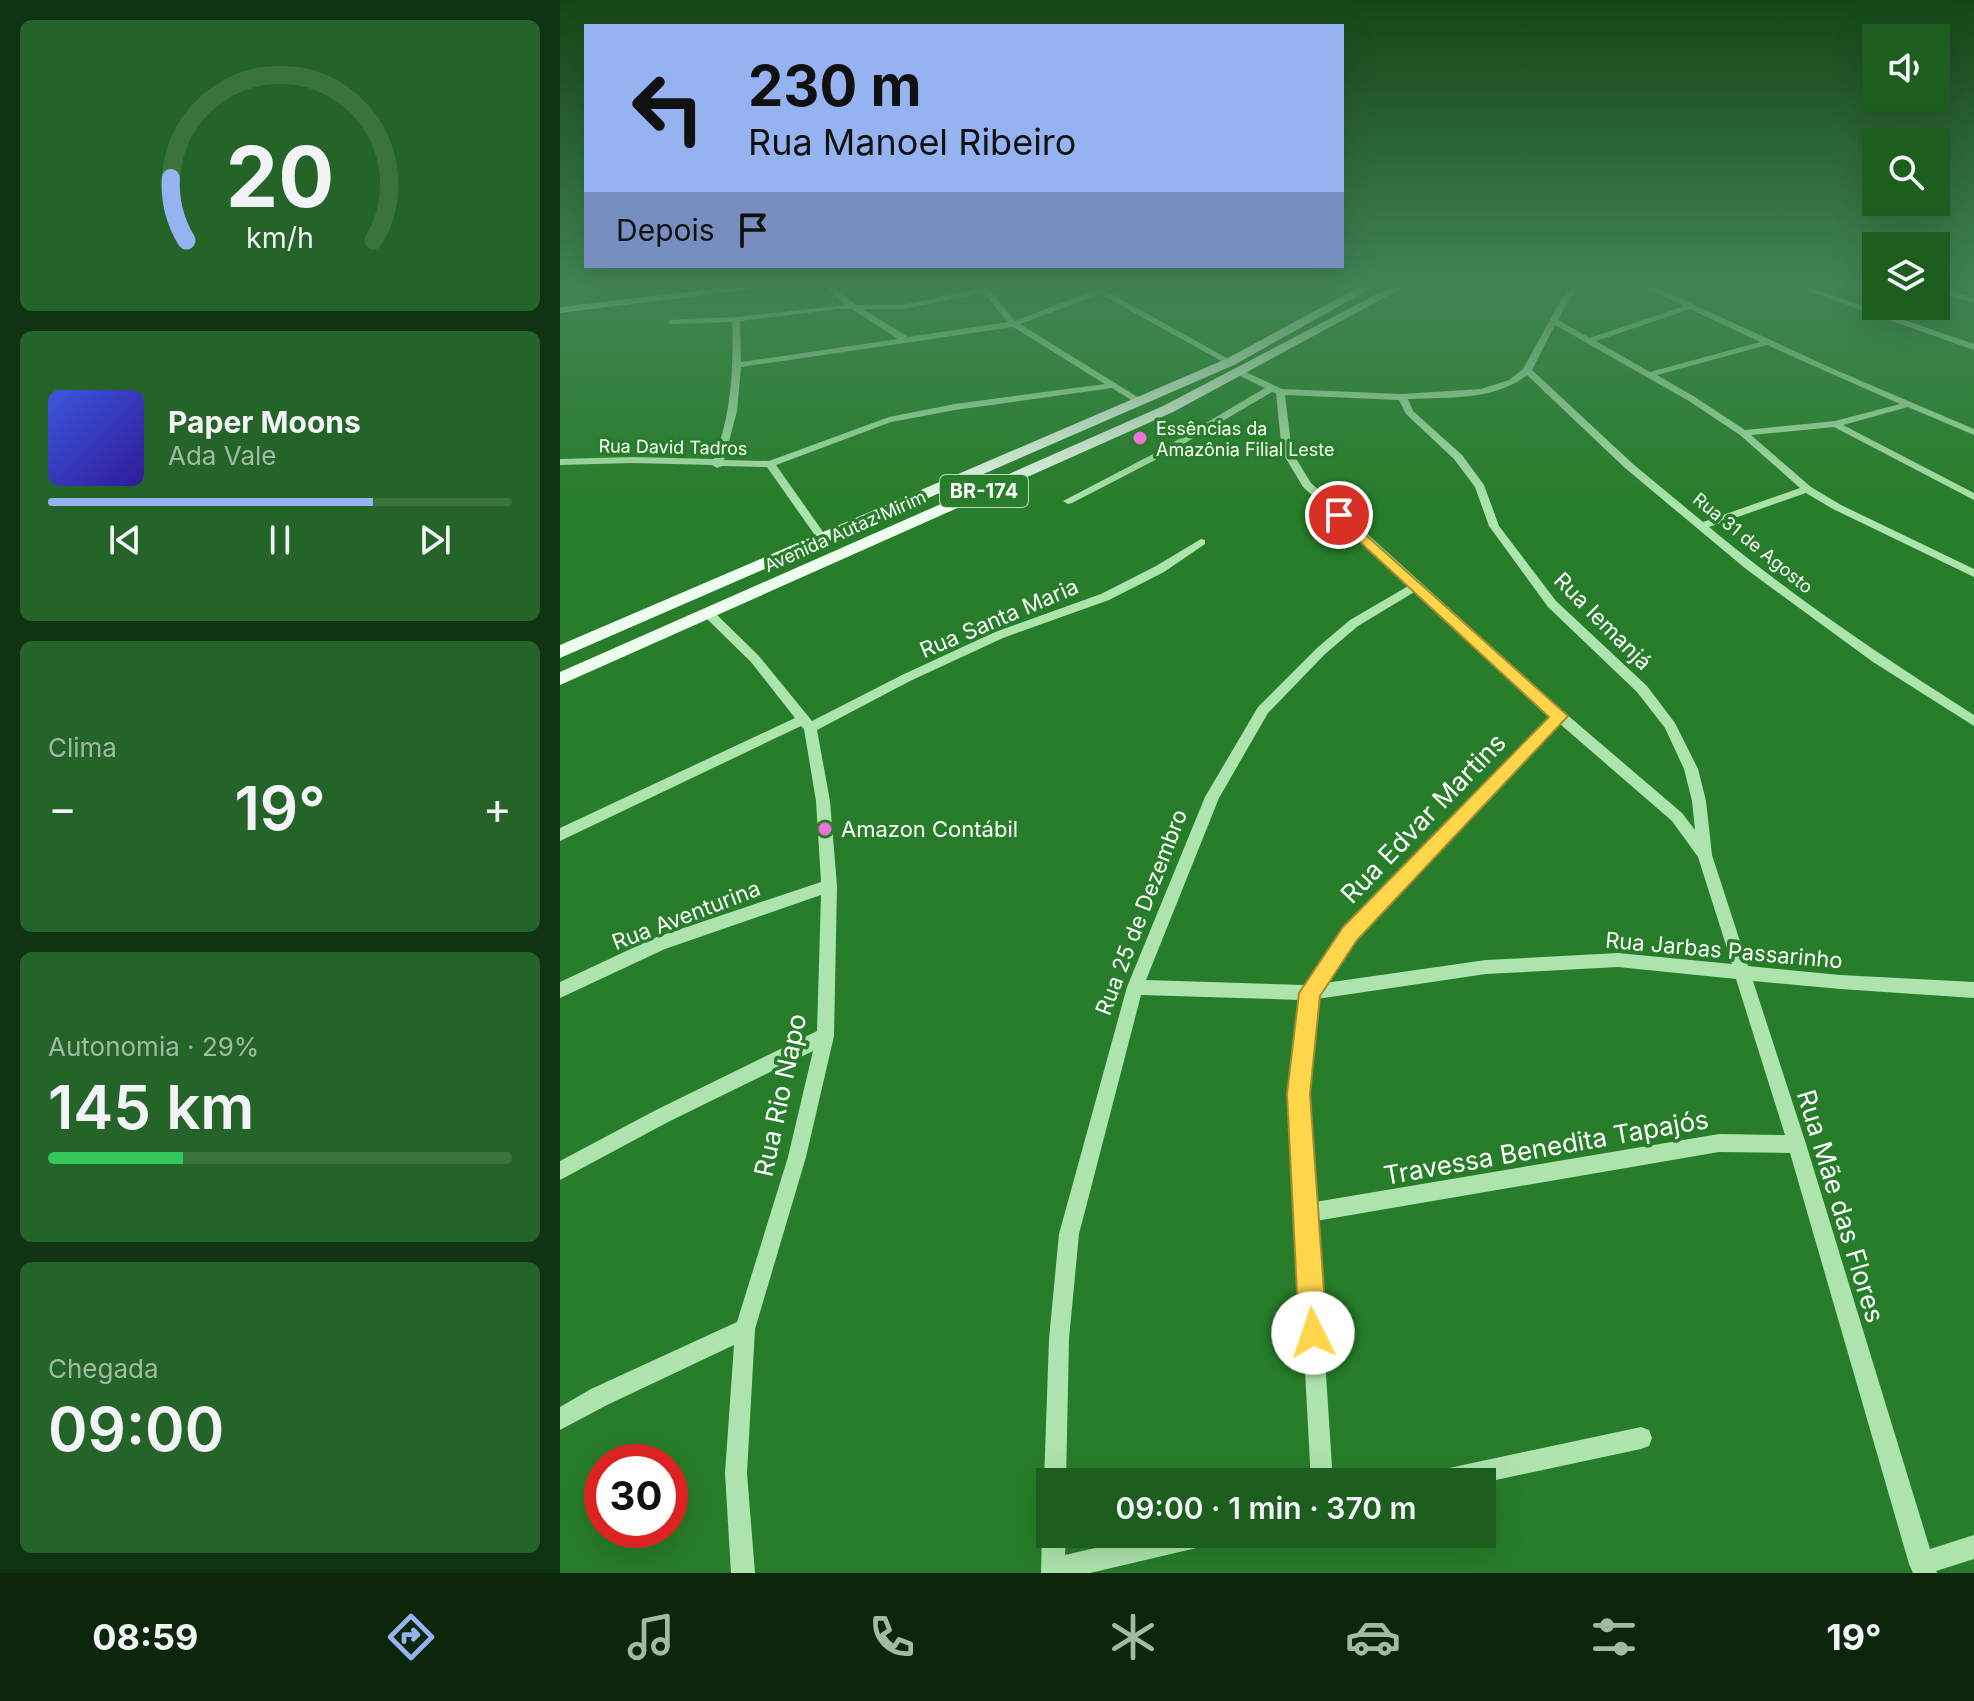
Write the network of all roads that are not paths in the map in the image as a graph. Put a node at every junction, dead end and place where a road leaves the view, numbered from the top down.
1 (738, 359) edge
2 (776, 359) edge
3 (1069, 359) edge
4 (1220, 359) edge
5 (1249, 359) edge
6 (1252, 359) edge
7 (1533, 359) edge
8 (1626, 359) edge
9 (1705, 359) edge
10 (1806, 359) edge
11 (738, 365) junction
12 (1235, 368) junction
13 (1527, 370) junction
14 (1652, 374) junction
15 (1111, 386) junction
16 (1275, 391) junction
17 (1402, 397) junction
18 (1139, 401) junction
19 (1907, 405) junction
20 (1835, 424) junction
21 (1974, 432) edge
22 (1743, 433) junction
23 (560, 462) edge
24 (770, 464) junction
25 (717, 465) junction
26 (1807, 489) junction
27 (1974, 497) edge
28 (1068, 501) dead end
29 (1703, 526) junction
30 (823, 539) junction
31 (1201, 542) dead end
32 (1974, 573) edge
33 (1417, 586) junction
34 (709, 614) junction
35 (560, 652) edge
36 (560, 679) edge
37 (1560, 716) junction
38 (1974, 721) edge
39 (807, 724) junction
40 (560, 835) edge
41 (1705, 855) junction
42 (829, 886) junction
43 (1740, 970) junction
44 (1135, 987) junction
45 (560, 990) edge
46 (1974, 990) edge
47 (1309, 993) junction
48 (825, 1036) junction
49 (1797, 1144) junction
50 (560, 1171) edge
51 (1305, 1213) junction
52 (745, 1329) junction
53 (560, 1419) edge
54 (1641, 1438) dead end
55 (1055, 1468) edge
56 (1321, 1468) edge
57 (1496, 1469) edge
58 (1974, 1547) edge
59 (1054, 1548) edge
60 (1149, 1548) edge
61 (1923, 1568) edge
62 (1053, 1572) edge
63 (743, 1573) edge

1 - 11 street
2 - 11 street
3 - 15 street
4 - 12 street
5 - 12 main road, Avenida Autaz Mirim / BR-174
6 - 12 main road, Avenida Autaz Mirim / BR-174
7 - 13 street
8 - 14 street
9 - 14 street
10 - 19 street
11 - 25 street
12 - 16 street
12 - 18 main road, Avenida Autaz Mirim / BR-174
12 - 34 main road, Avenida Autaz Mirim / BR-174
13 - 17 street
13 - 29 street, Rua 31 de Agosto
14 - 22 street
15 - 18 street
15 - 24 street, Rua David Tadros
16 - 17 street
16 - 28 street
16 - 33 street
17 - 41 street, Rua Iemanjá
18 - 30 main road, Avenida Autaz Mirim / BR-174
19 - 20 street
19 - 21 street
20 - 22 street
20 - 27 street
22 - 26 street
23 - 25 street, Rua David Tadros
24 - 25 street, Rua David Tadros
24 - 30 street
26 - 29 street
26 - 32 street
29 - 38 street, Rua 31 de Agosto
30 - 35 main road, Avenida Autaz Mirim / BR-174
31 - 39 street, Rua Santa Maria
33 - 37 street
33 - 44 street, Rua 25 de Dezembro
34 - 36 main road, Avenida Autaz Mirim / BR-174
34 - 39 street, Rua Rio Napo
37 - 41 street
37 - 47 street, Rua Edvar Martins
39 - 40 street, Rua Santa Maria
39 - 42 street, Rua Rio Napo
41 - 43 street, Rua Mãe das Flores
42 - 45 street, Rua Aventurina
42 - 48 street, Rua Rio Napo
43 - 46 street, Rua Jarbas Passarinho
43 - 47 street, Rua Jarbas Passarinho
43 - 49 street, Rua Mãe das Flores
44 - 47 street, Rua Jarbas Passarinho
44 - 55 street, Rua 25 de Dezembro
47 - 51 street, Rua Edvar Martins
48 - 50 street
48 - 52 street, Rua Rio Napo
49 - 51 street, Travessa Benedita Tapajós
49 - 61 street, Rua Mãe das Flores
51 - 56 street, Rua Edvar Martins
52 - 53 street
52 - 63 street, Rua Rio Napo
54 - 57 street
58 - 61 street
59 - 62 street
60 - 62 street

